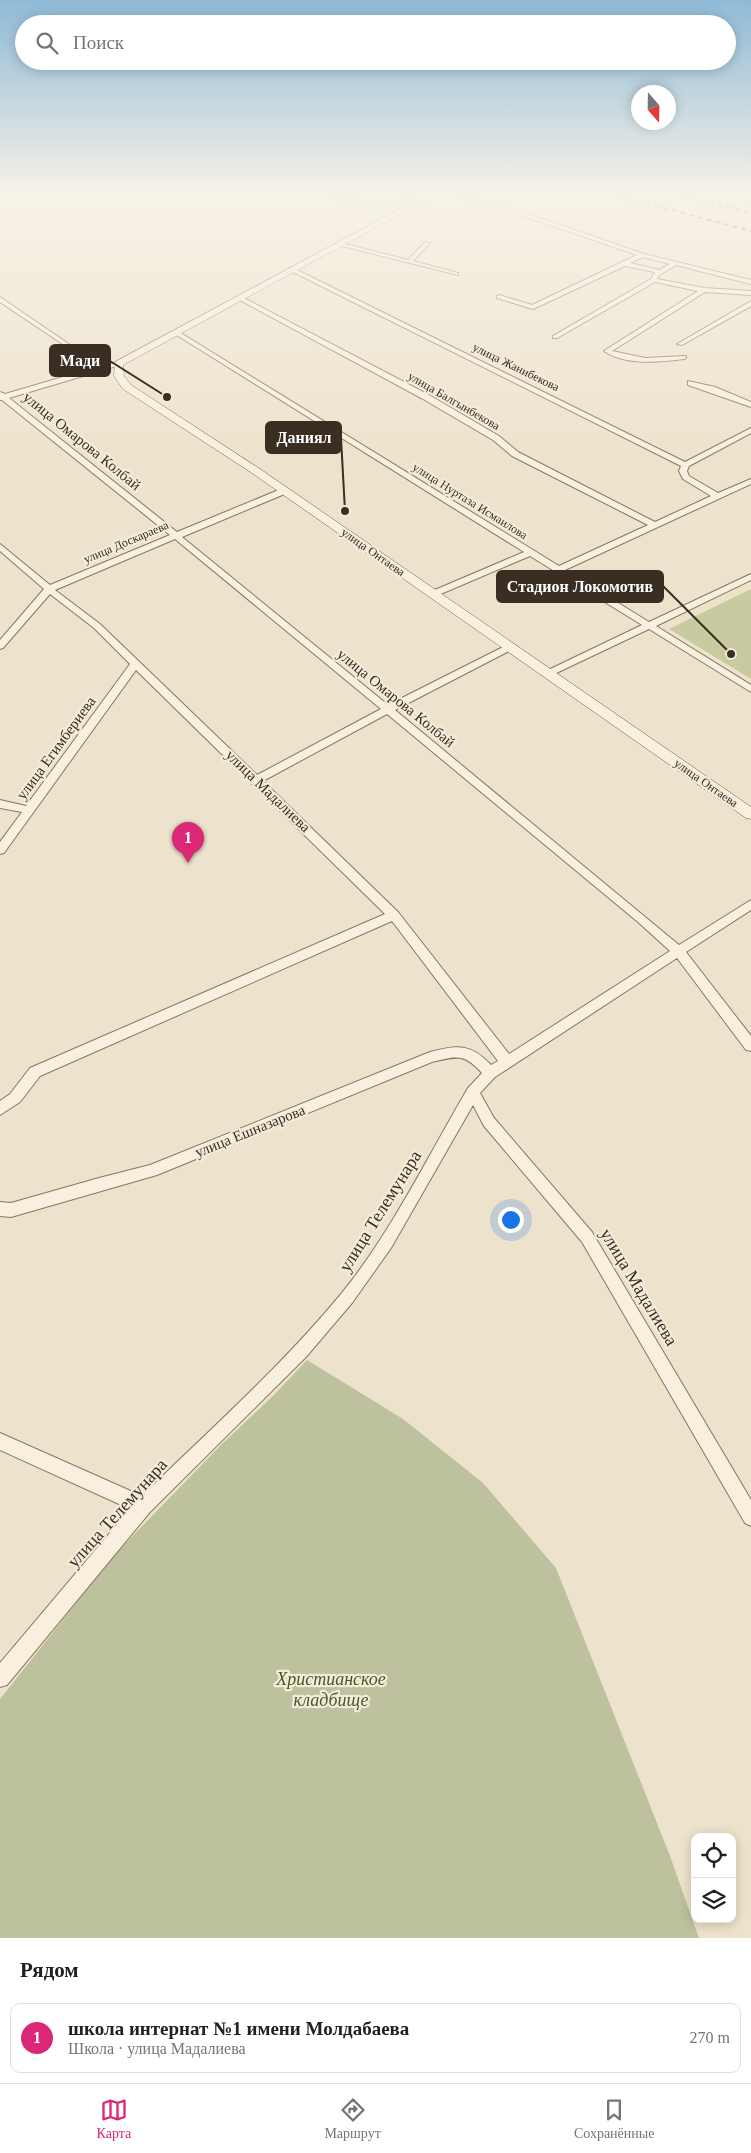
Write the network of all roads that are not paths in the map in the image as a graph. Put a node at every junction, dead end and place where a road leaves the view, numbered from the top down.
1 (265, 284) edge
2 (320, 284) edge
3 (583, 284) edge
4 (646, 284) edge
5 (676, 284) edge
6 (704, 290) junction
7 (751, 293) edge
8 (499, 297) dead end
9 (240, 298) junction
10 (0, 299) edge
11 (751, 303) edge
12 (177, 333) junction
13 (555, 337) dead end
14 (680, 344) dead end
15 (684, 357) dead end
16 (118, 364) junction
17 (692, 383) dead end
18 (1, 397) edge
19 (751, 405) edge
20 (751, 430) edge
21 (685, 465) junction
22 (751, 481) edge
23 (284, 491) junction
24 (717, 496) junction
25 (656, 526) junction
26 (176, 535) junction
27 (0, 547) edge
28 (530, 553) junction
29 (559, 569) junction
30 (751, 577) edge
31 (49, 589) junction
32 (433, 594) junction
33 (649, 625) junction
34 (0, 646) edge
35 (508, 648) junction
36 (136, 663) junction
37 (546, 674) junction
38 (751, 688) edge
39 (387, 710) junction
40 (257, 780) junction
41 (0, 804) edge
42 (30, 810) junction
43 (751, 814) edge
44 (0, 850) edge
45 (751, 904) edge
46 (394, 915) junction
47 (678, 952) junction
48 (751, 1046) edge
49 (507, 1062) junction
50 (490, 1073) junction
51 (473, 1092) junction
52 (0, 1109) edge
53 (0, 1209) edge
54 (0, 1441) edge
55 (144, 1506) junction
56 (751, 1517) edge
57 (0, 1678) edge

1 - 9 main road
2 - 21 street, улица Жанибекова
3 - 8 street
4 - 13 street
5 - 6 street
6 - 7 street
6 - 15 street
9 - 12 main road
9 - 25 street, улица Балгынбекова
10 - 16 street
11 - 14 street
12 - 16 main road
12 - 28 street, улица Нуртаза Исмаилова
16 - 18 street
16 - 23 main road, улица Онтаева
17 - 19 street
18 - 26 street, улица Омарова Колбай
20 - 21 street
21 - 24 street
22 - 24 street
23 - 26 street, улица Доскараева
23 - 32 main road, улица Онтаева
24 - 25 street
25 - 29 street
26 - 31 street, улица Доскараева
26 - 39 street, улица Омарова Колбай
27 - 31 street, улица Мадалиева
28 - 29 street, улица Нуртаза Исмаилова
28 - 32 street
29 - 33 street, улица Нуртаза Исмаилова
30 - 33 street
31 - 34 street, улица Доскараева
31 - 36 street, улица Мадалиева
32 - 35 main road, улица Онтаева
33 - 37 street
33 - 38 street, улица Нуртаза Исмаилова
35 - 37 main road, улица Онтаева
35 - 39 street
36 - 40 street, улица Мадалиева
36 - 42 street, улица Егимбериева
37 - 43 main road, улица Онтаева
39 - 40 street
39 - 47 street, улица Омарова Колбай
40 - 46 street, улица Мадалиева
41 - 42 street
42 - 44 street, улица Егимбериева
45 - 47 street, улица Телемунара
46 - 49 street, улица Мадалиева
46 - 52 street
47 - 48 street, улица Омарова Колбай
47 - 49 street, улица Телемунара
49 - 50 street, улица Телемунара
50 - 51 street, улица Телемунара
50 - 53 street, улица Ешназарова
51 - 55 street, улица Телемунара
51 - 56 street, улица Мадалиева
54 - 55 street
55 - 57 street, улица Телемунара

